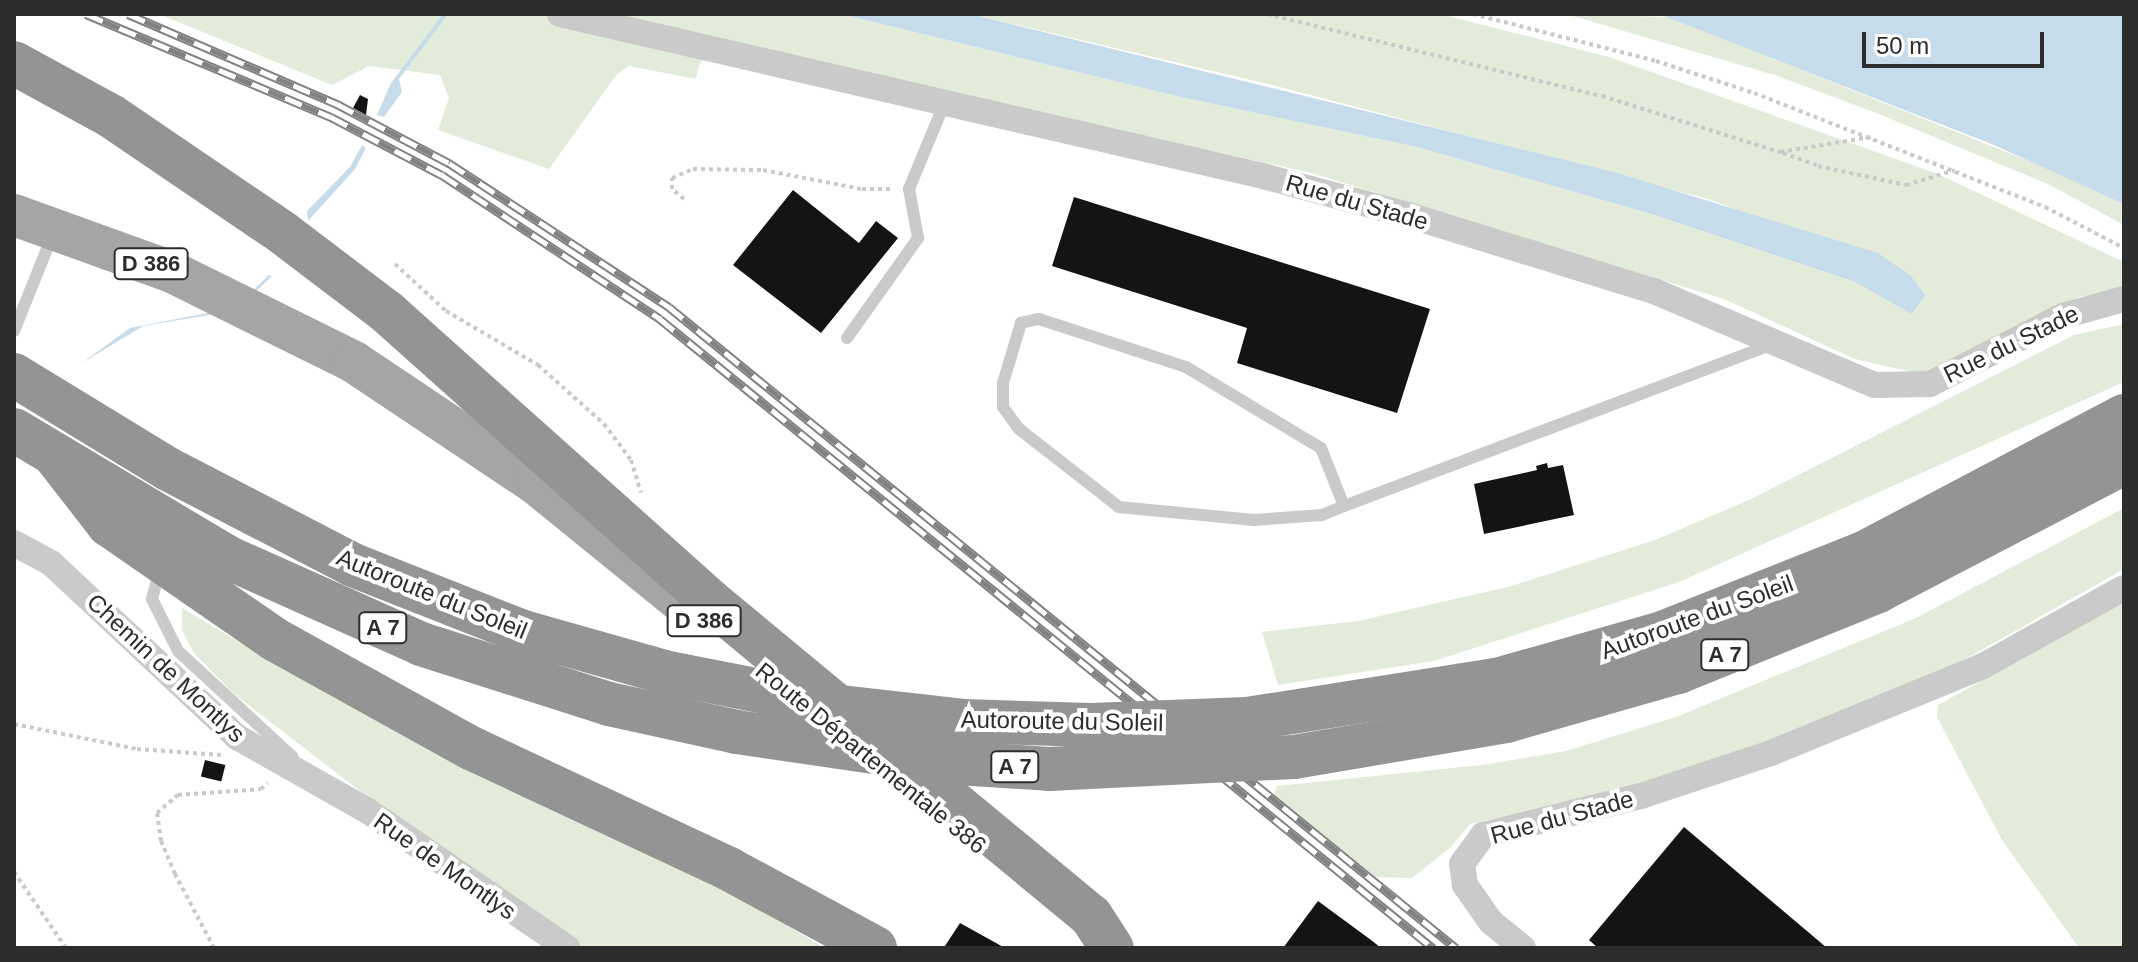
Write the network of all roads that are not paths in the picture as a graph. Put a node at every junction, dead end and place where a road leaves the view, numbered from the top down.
1 (560, 14) edge
2 (14, 63) edge
3 (945, 102) junction
4 (14, 215) edge
5 (56, 228) junction
6 (2124, 299) edge
7 (14, 331) edge
8 (847, 338) dead end
9 (1775, 343) junction
10 (14, 375) edge
11 (2124, 416) edge
12 (14, 430) edge
13 (56, 457) junction
14 (2124, 463) edge
15 (1344, 506) junction
16 (14, 543) edge
17 (163, 563) junction
18 (2124, 588) edge
19 (324, 784) junction
20 (567, 948) edge
21 (875, 948) edge
22 (1103, 948) edge
23 (1112, 948) edge
24 (1523, 948) edge

1 - 3 street, Rue du Stade
2 - 23 highway
3 - 8 lane
3 - 9 street, Rue du Stade
4 - 5 main road, D 386
5 - 7 lane
5 - 22 main road, Route Départementale 386 / D 386
6 - 9 street, Rue du Stade
9 - 15 lane
10 - 11 highway, Autoroute du Soleil / A 7, bridge
12 - 13 highway, Autoroute du Soleil / A 7
13 - 14 highway, Autoroute du Soleil / A 7, bridge
13 - 17 highway
15 - 15 lane
16 - 19 street, Chemin de Montlys
17 - 19 lane
17 - 21 highway
18 - 24 street, Rue du Stade
19 - 20 street, Rue de Montlys

